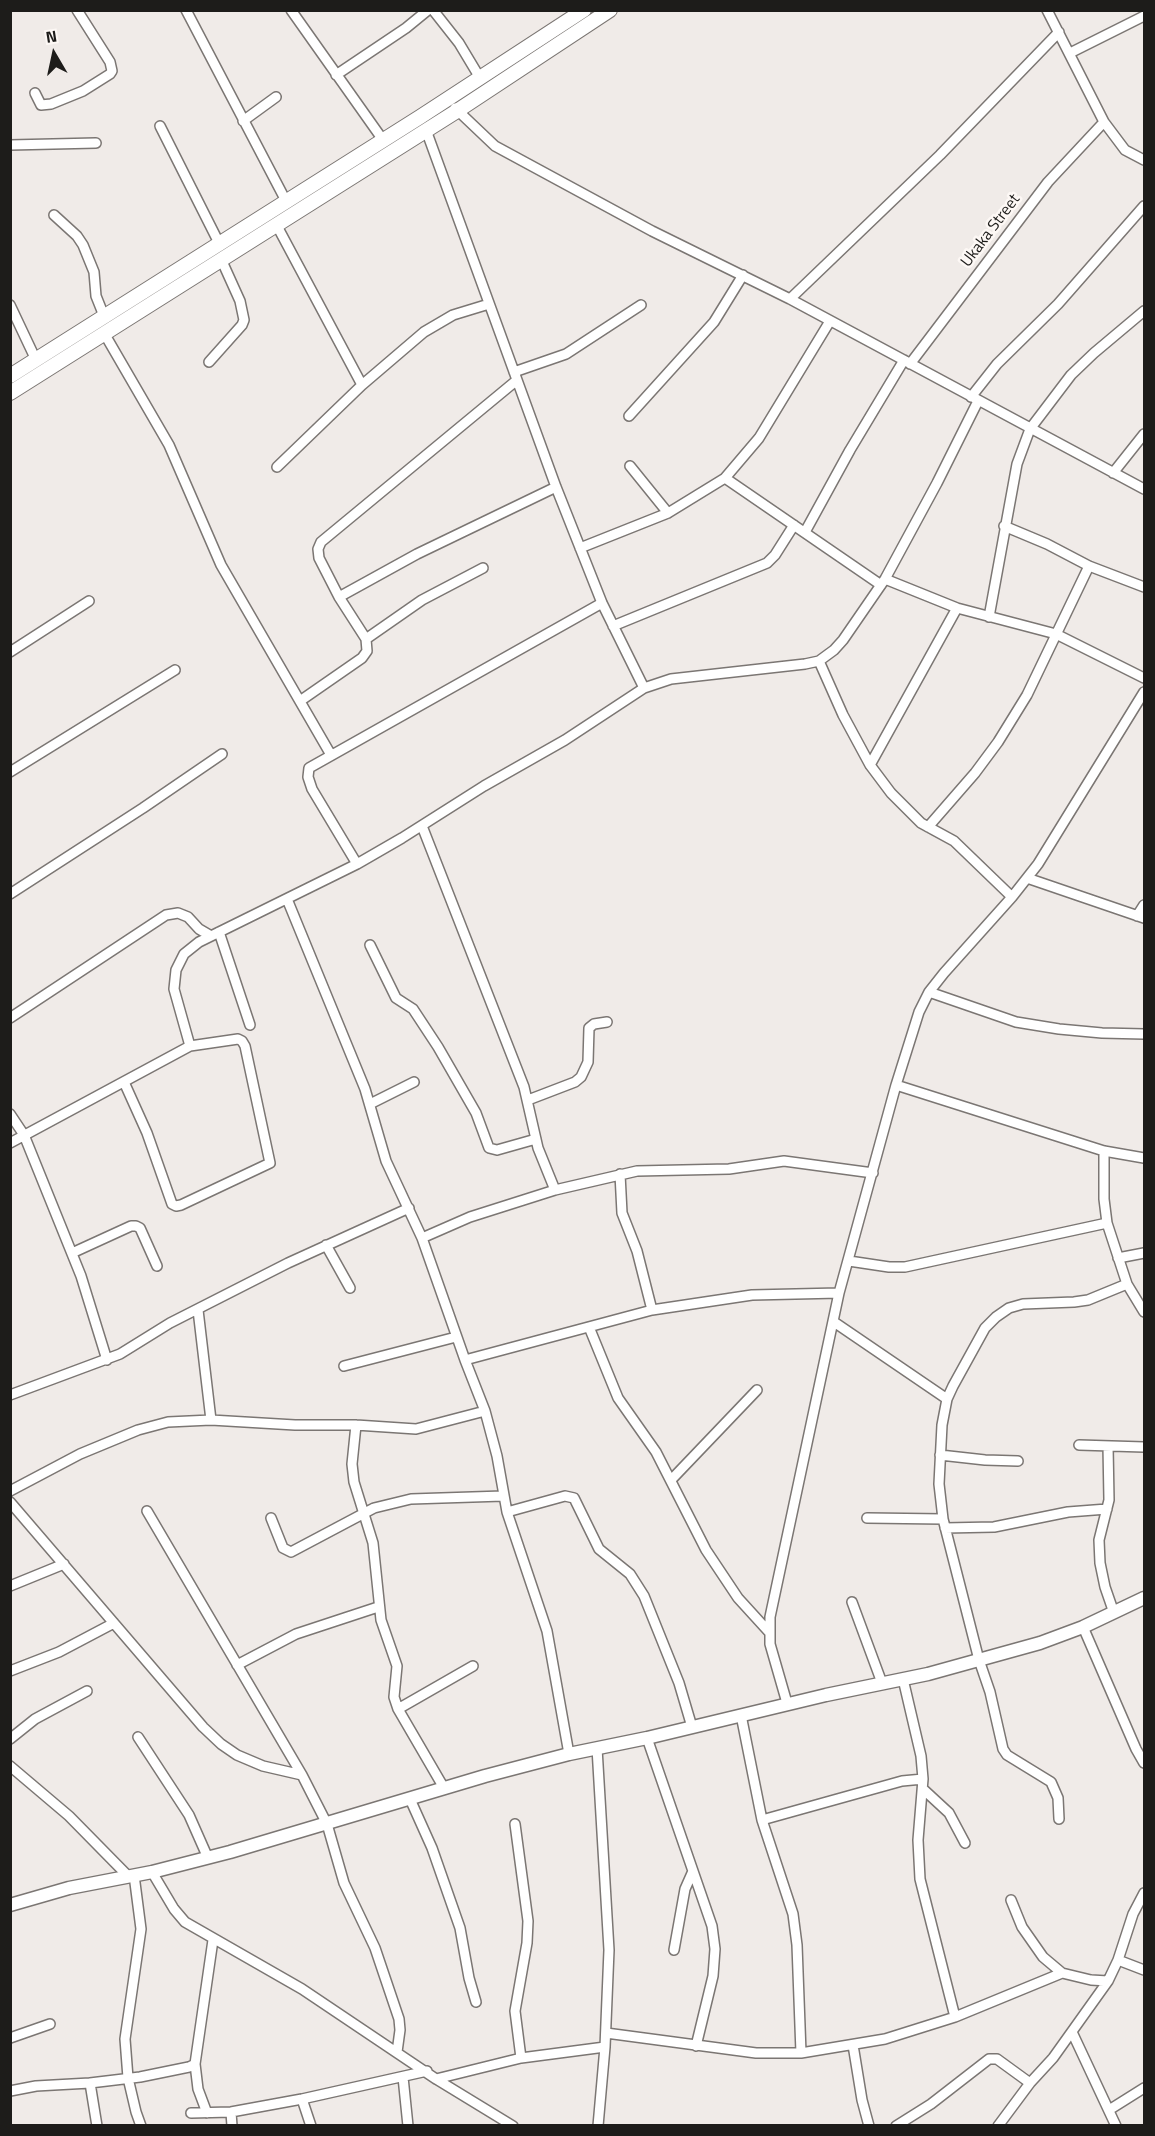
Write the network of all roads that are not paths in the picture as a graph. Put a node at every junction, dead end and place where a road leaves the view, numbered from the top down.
1 (77, 10) edge
2 (186, 10) edge
3 (291, 10) edge
4 (584, 10) edge
5 (610, 10) edge
6 (1047, 10) edge
7 (435, 12) edge
8 (1144, 16) edge
9 (1059, 32) junction
10 (1070, 53) junction
11 (336, 75) junction
12 (480, 78) junction
13 (35, 93) dead end
14 (276, 97) dead end
15 (448, 99) junction
16 (457, 111) junction
17 (243, 122) junction
18 (1104, 122) junction
19 (160, 126) dead end
20 (426, 130) junction
21 (383, 140) junction
22 (96, 143) dead end
23 (10, 146) edge
24 (1144, 160) edge
25 (285, 201) junction
26 (1144, 206) edge
27 (54, 215) dead end
28 (276, 224) junction
29 (219, 243) junction
30 (221, 259) junction
31 (743, 275) junction
32 (790, 299) junction
33 (489, 304) junction
34 (10, 305) edge
35 (641, 305) dead end
36 (1144, 311) edge
37 (104, 316) junction
38 (830, 321) junction
39 (104, 333) junction
40 (36, 360) junction
41 (209, 362) dead end
42 (907, 362) junction
43 (10, 376) edge
44 (516, 376) junction
45 (362, 385) junction
46 (10, 393) edge
47 (974, 399) junction
48 (629, 416) dead end
49 (1030, 429) junction
50 (1144, 434) edge
51 (630, 466) dead end
52 (277, 467) dead end
53 (1113, 473) junction
54 (725, 478) junction
55 (555, 487) junction
56 (1144, 489) edge
57 (668, 513) junction
58 (794, 525) junction
59 (1004, 526) junction
60 (805, 532) junction
61 (580, 548) junction
62 (1089, 566) junction
63 (483, 568) dead end
64 (883, 582) junction
65 (1144, 587) edge
66 (339, 597) junction
67 (89, 601) dead end
68 (602, 603) junction
69 (957, 608) junction
70 (989, 617) junction
71 (613, 626) junction
72 (1056, 634) junction
73 (366, 639) junction
74 (10, 652) edge
75 (819, 661) junction
76 (175, 670) dead end
77 (1144, 678) edge
78 (644, 688) junction
79 (1144, 692) edge
80 (300, 701) junction
81 (222, 754) dead end
82 (331, 755) junction
83 (870, 765) junction
84 (10, 772) edge
85 (422, 826) junction
86 (928, 827) junction
87 (357, 864) junction
88 (1027, 878) junction
89 (10, 894) edge
90 (1012, 897) junction
91 (287, 898) junction
92 (1144, 905) edge
93 (1141, 917) edge
94 (215, 934) junction
95 (370, 945) dead end
96 (929, 992) junction
97 (10, 1018) edge
98 (607, 1022) dead end
99 (250, 1024) dead end
100 (1144, 1034) edge
101 (190, 1046) junction
102 (124, 1082) junction
103 (414, 1082) dead end
104 (896, 1085) junction
105 (528, 1100) junction
106 (370, 1104) junction
107 (10, 1114) edge
108 (24, 1135) junction
109 (536, 1139) junction
110 (10, 1143) edge
111 (1104, 1150) junction
112 (1144, 1158) edge
113 (873, 1173) junction
114 (620, 1174) junction
115 (555, 1190) junction
116 (410, 1208) junction
117 (1107, 1223) junction
118 (422, 1238) junction
119 (326, 1245) junction
120 (72, 1253) junction
121 (1144, 1253) edge
122 (1118, 1258) junction
123 (849, 1261) junction
124 (157, 1266) dead end
125 (1127, 1284) junction
126 (350, 1288) dead end
127 (838, 1293) junction
128 (198, 1310) junction
129 (652, 1310) junction
130 (1144, 1312) edge
131 (834, 1322) junction
132 (589, 1327) junction
133 (456, 1337) junction
134 (107, 1360) junction
135 (465, 1360) junction
136 (344, 1366) dead end
137 (757, 1390) dead end
138 (10, 1395) edge
139 (947, 1399) junction
140 (485, 1411) junction
141 (211, 1420) junction
142 (356, 1425) junction
143 (1079, 1445) dead end
144 (1108, 1446) junction
145 (1144, 1447) edge
146 (940, 1455) junction
147 (1018, 1461) dead end
148 (671, 1480) junction
149 (10, 1491) edge
150 (503, 1496) junction
151 (10, 1502) edge
152 (1107, 1509) junction
153 (147, 1511) dead end
154 (507, 1512) junction
155 (363, 1513) junction
156 (271, 1518) dead end
157 (867, 1518) dead end
158 (944, 1524) junction
159 (64, 1564) junction
160 (10, 1586) edge
161 (1144, 1598) edge
162 (852, 1602) dead end
163 (378, 1607) junction
164 (1114, 1613) junction
165 (114, 1623) junction
166 (1083, 1628) junction
167 (769, 1632) junction
168 (979, 1660) junction
169 (237, 1665) junction
170 (473, 1666) dead end
171 (10, 1671) edge
172 (903, 1679) junction
173 (882, 1683) junction
174 (87, 1691) dead end
175 (788, 1703) junction
176 (398, 1709) junction
177 (741, 1715) junction
178 (692, 1727) junction
179 (138, 1737) dead end
180 (647, 1738) junction
181 (10, 1739) edge
182 (597, 1748) junction
183 (568, 1754) junction
184 (1144, 1763) edge
185 (10, 1766) edge
186 (302, 1775) junction
187 (923, 1779) junction
188 (444, 1788) junction
189 (923, 1790) junction
190 (410, 1798) junction
191 (762, 1820) junction
192 (1059, 1820) dead end
193 (327, 1824) junction
194 (515, 1824) dead end
195 (965, 1843) dead end
196 (208, 1858) junction
197 (693, 1871) junction
198 (152, 1872) junction
199 (131, 1876) junction
200 (1144, 1893) edge
201 (1011, 1900) dead end
202 (10, 1905) edge
203 (213, 1940) junction
204 (674, 1950) dead end
205 (1118, 1960) junction
206 (1144, 1970) edge
207 (1062, 1972) junction
208 (1108, 1981) junction
209 (476, 2002) dead end
210 (955, 2017) junction
211 (50, 2024) dead end
212 (1072, 2032) junction
213 (606, 2033) junction
214 (10, 2038) edge
215 (854, 2045) junction
216 (696, 2046) junction
217 (606, 2048) junction
218 (397, 2052) junction
219 (801, 2053) junction
220 (521, 2058) junction
221 (195, 2064) junction
222 (427, 2071) junction
223 (403, 2077) junction
224 (128, 2078) junction
225 (436, 2079) junction
226 (90, 2083) junction
227 (1030, 2084) junction
228 (1144, 2088) edge
229 (10, 2091) edge
230 (302, 2099) junction
231 (1109, 2110) junction
232 (231, 2112) junction
233 (191, 2113) dead end
234 (207, 2113) junction
235 (97, 2126) edge
236 (141, 2126) edge
237 (232, 2126) edge
238 (310, 2126) edge
239 (408, 2126) edge
240 (513, 2126) edge
241 (598, 2126) edge
242 (869, 2126) edge
243 (896, 2126) edge
244 (998, 2126) edge
245 (1116, 2126) edge

1 - 13 street
2 - 17 street
3 - 11 street
4 - 12 main road
5 - 16 main road
6 - 9 street
7 - 11 street
7 - 12 street
8 - 10 street
9 - 10 street
9 - 32 street
10 - 18 street
11 - 21 street
12 - 15 main road
14 - 17 street
15 - 16 street
15 - 21 main road
16 - 20 main road
16 - 31 street
17 - 25 street
18 - 24 street
18 - 42 street, Ukaka Street
19 - 29 street
20 - 28 main road
20 - 33 street
21 - 25 main road
22 - 23 street
25 - 29 main road
26 - 47 street
27 - 37 street
28 - 30 main road
28 - 45 street
29 - 37 main road
30 - 39 main road
30 - 41 street
31 - 32 street
31 - 48 street
32 - 38 street
33 - 44 street
33 - 45 street
34 - 40 street
35 - 44 street
36 - 49 street
37 - 40 main road
38 - 42 street
38 - 54 street
39 - 46 main road
39 - 80 street
40 - 43 main road
42 - 47 street
42 - 60 street, Ukaka Street
44 - 55 street
44 - 66 street
45 - 52 street
47 - 49 street
47 - 64 street
49 - 53 street
49 - 59 street
50 - 53 street
51 - 57 street
53 - 56 street
54 - 57 street
54 - 58 street
55 - 61 street
55 - 66 street
57 - 61 street
58 - 60 street
58 - 71 street
59 - 62 street
59 - 70 street
60 - 64 street
61 - 68 street
62 - 65 street
62 - 72 street
63 - 73 street
64 - 69 street
64 - 75 street
66 - 73 street
67 - 74 street
68 - 71 street
68 - 82 street
69 - 70 street
69 - 83 street
70 - 72 street
71 - 78 street
72 - 77 street
72 - 86 street
73 - 80 street
75 - 78 street
75 - 83 street
76 - 84 street
78 - 85 street
79 - 88 street
80 - 82 street
81 - 89 street
82 - 87 street
83 - 86 street
85 - 87 street
85 - 105 street
86 - 90 street
87 - 91 street
88 - 90 street
88 - 93 street
90 - 96 street
91 - 94 street
91 - 106 street
92 - 93 street
94 - 97 street
94 - 99 street
94 - 101 street
95 - 109 street
96 - 100 street
96 - 104 street
98 - 105 street
101 - 102 street
101 - 102 street
102 - 108 street
103 - 106 street
104 - 111 street
104 - 113 street
105 - 109 street
106 - 116 street
107 - 108 street
108 - 110 street
108 - 120 street
109 - 115 street
111 - 112 street
111 - 117 street
113 - 114 street
113 - 123 street
114 - 115 street
114 - 129 street
115 - 118 street
116 - 118 street
116 - 119 street
117 - 122 street
117 - 123 street
118 - 133 street
119 - 126 street
119 - 128 street
120 - 124 street
120 - 134 street
121 - 122 street
122 - 125 street
123 - 127 street
125 - 130 street
125 - 139 street
127 - 129 street
127 - 131 street
128 - 134 street
128 - 141 street
129 - 132 street
131 - 139 street
131 - 167 street
132 - 135 street
132 - 148 street
133 - 135 street
133 - 136 street
134 - 138 street
135 - 140 street
137 - 148 street
139 - 146 street
140 - 142 street
140 - 150 street
141 - 142 street
141 - 149 street
142 - 155 street
143 - 144 street
144 - 145 street
144 - 152 street
146 - 147 street
146 - 158 street
148 - 167 street
150 - 154 street
150 - 155 street
151 - 159 street
152 - 158 street
152 - 164 street
153 - 169 street
154 - 178 street
154 - 183 street
155 - 156 street
155 - 163 street
157 - 158 street
158 - 168 street
159 - 160 street
159 - 165 street
161 - 164 street
162 - 173 street
163 - 169 street
163 - 176 street
164 - 166 street
165 - 171 street
165 - 186 street
166 - 168 street
166 - 184 street
167 - 175 street
168 - 172 street
168 - 192 street
169 - 186 street
170 - 176 street
172 - 173 street
172 - 187 street
173 - 175 street
174 - 181 street
175 - 177 street
176 - 188 street
177 - 178 street
177 - 191 street
178 - 180 street
179 - 196 street
180 - 182 street
180 - 197 street
182 - 183 street
182 - 213 street
183 - 188 street
185 - 199 street
186 - 193 street
187 - 189 street
187 - 191 street
188 - 190 street
189 - 195 street
189 - 210 street
190 - 193 street
190 - 209 street
191 - 219 street
193 - 196 street
193 - 218 street
194 - 220 street
196 - 198 street
197 - 204 street
197 - 216 street
198 - 199 street
198 - 203 street
199 - 202 street
199 - 224 street
200 - 205 street
201 - 207 street
203 - 218 street
203 - 221 street
205 - 206 street
205 - 208 street
207 - 208 street
207 - 210 street
208 - 212 street
210 - 215 street
211 - 214 street
212 - 227 street
212 - 231 street
213 - 216 street
213 - 217 street
215 - 219 street
215 - 242 street
216 - 219 street
217 - 220 street
217 - 241 street
218 - 222 street
220 - 225 street
221 - 224 street
221 - 234 street
222 - 223 street
222 - 225 street
223 - 230 street
223 - 239 street
224 - 226 street
224 - 236 street
225 - 240 street
226 - 229 street
226 - 235 street
227 - 243 street
227 - 244 street
228 - 231 street
230 - 232 street
230 - 238 street
231 - 245 street
232 - 234 street
232 - 237 street
233 - 234 street

